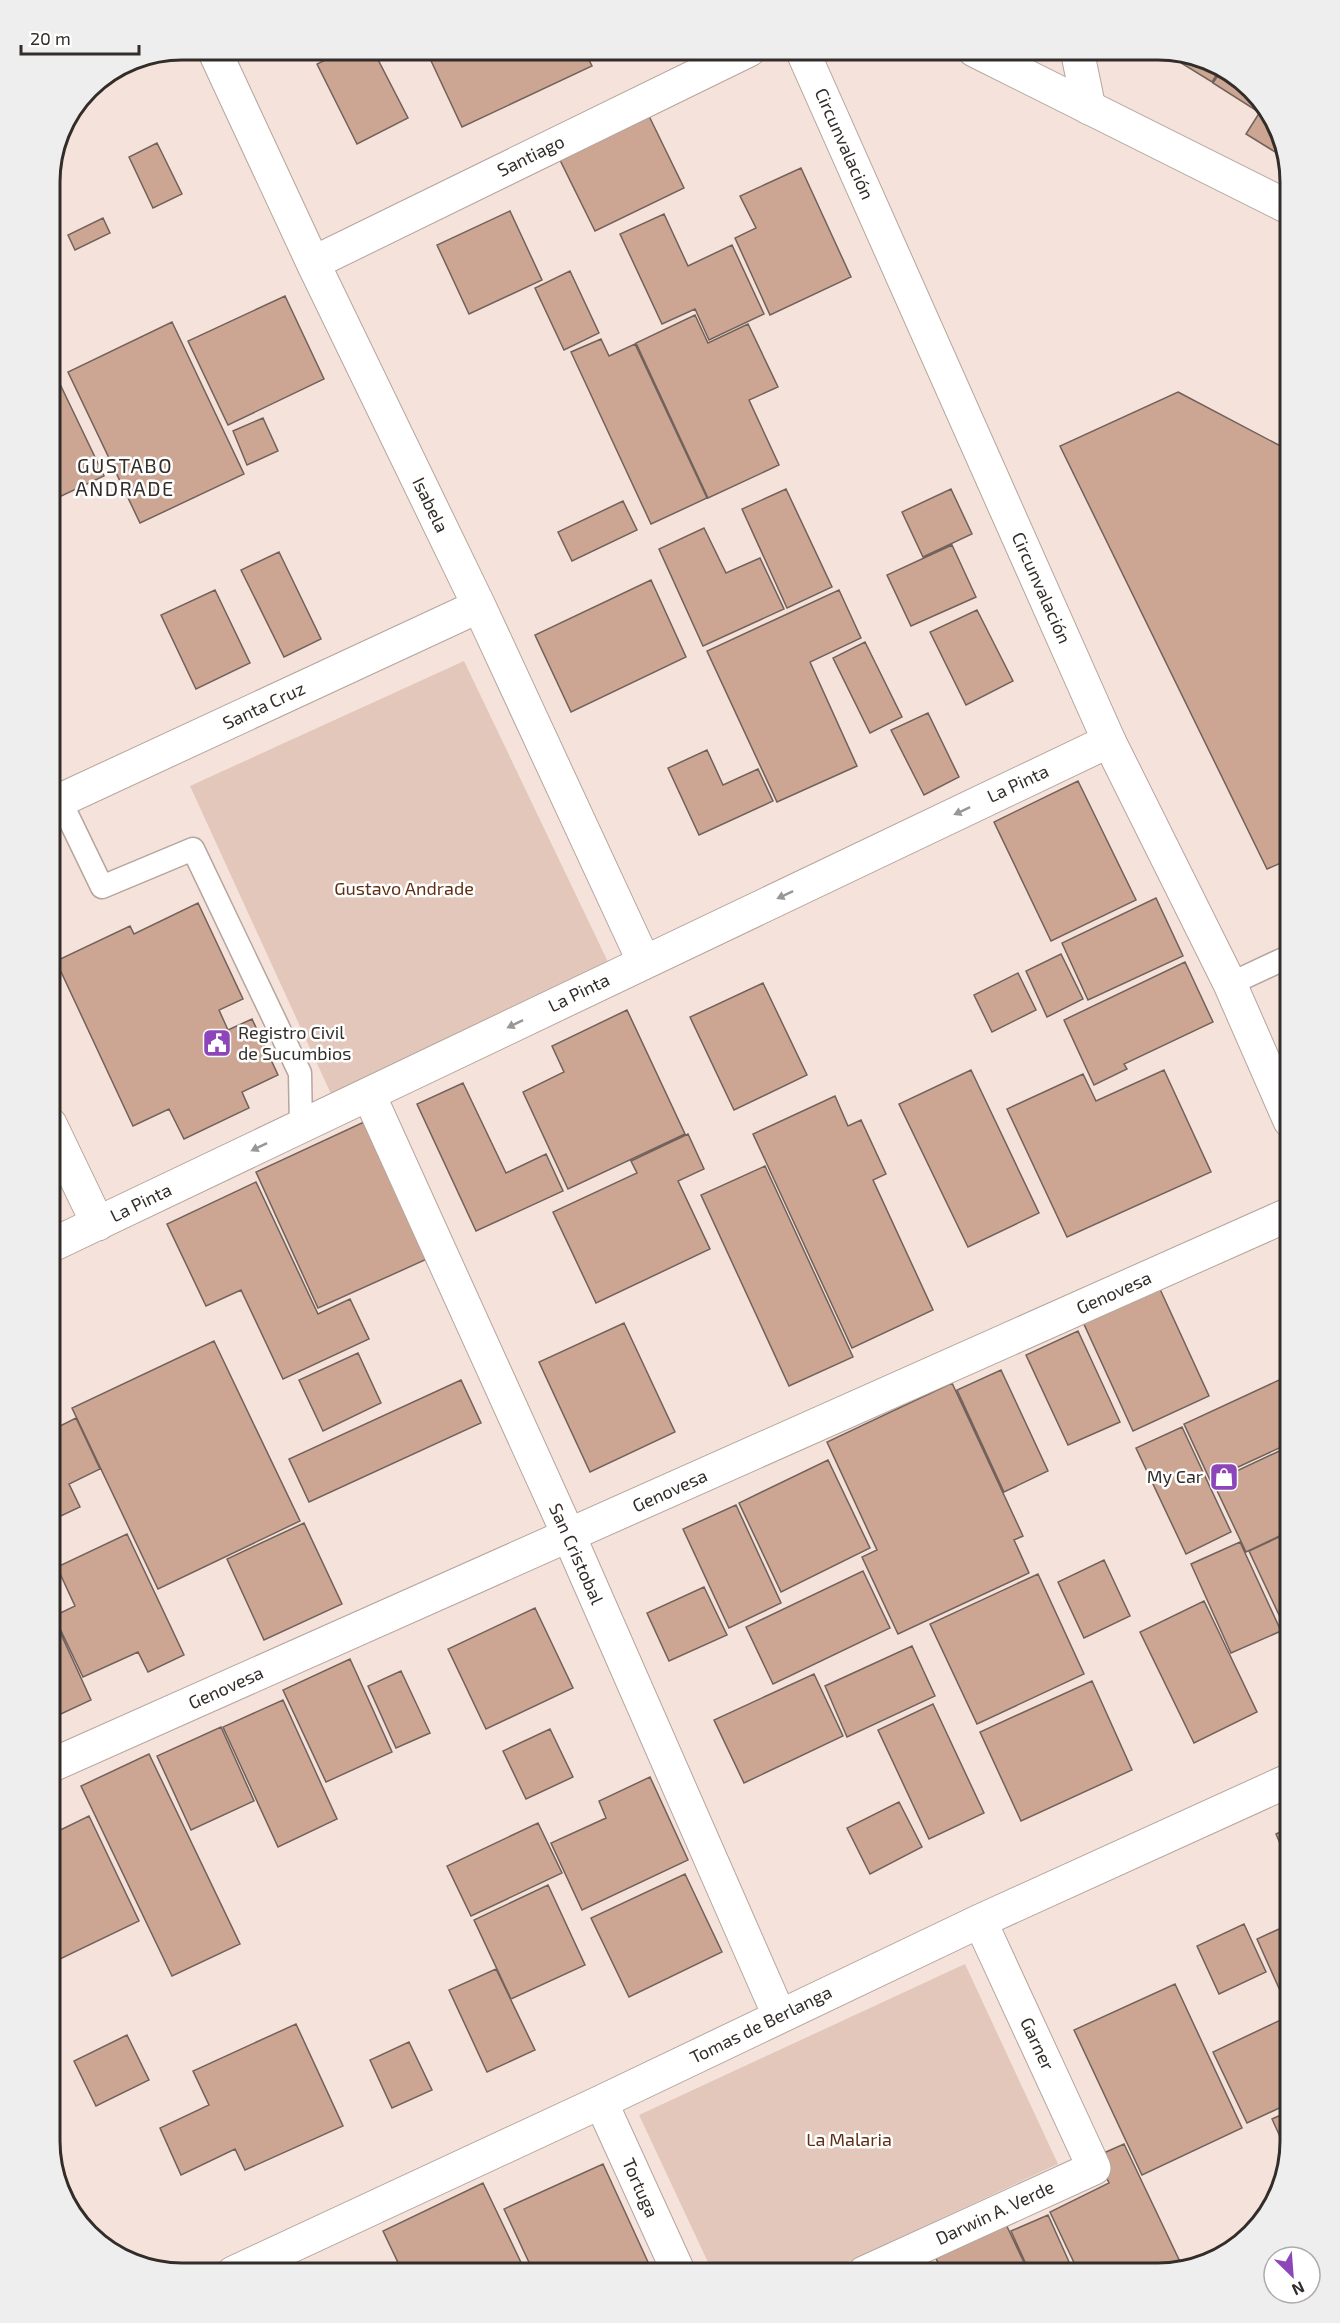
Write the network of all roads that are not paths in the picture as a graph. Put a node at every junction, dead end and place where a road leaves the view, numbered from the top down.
1 (219, 60) edge
2 (729, 60) edge
3 (806, 60) edge
4 (994, 60) edge
5 (1079, 60) edge
6 (1089, 108) junction
7 (1280, 203) edge
8 (313, 263) junction
9 (479, 606) junction
10 (1109, 741) junction
11 (60, 800) edge
12 (60, 811) edge
13 (1280, 961) edge
14 (644, 962) junction
15 (1230, 984) junction
16 (369, 1095) junction
17 (1280, 1098) edge
18 (301, 1127) junction
19 (60, 1146) edge
20 (1280, 1218) edge
21 (98, 1224) junction
22 (60, 1241) edge
23 (568, 1536) junction
24 (60, 1762) edge
25 (1280, 1785) edge
26 (981, 1921) junction
27 (780, 2015) junction
28 (601, 2102) junction
29 (1094, 2168) joint
30 (255, 2263) edge
31 (674, 2263) edge
32 (905, 2263) edge

1 - 8 main road, Isabela
2 - 8 main road, Santiago
3 - 10 main road, Circunvalación
4 - 6 main road
5 - 6 main road
6 - 7 main road
8 - 9 main road, Isabela
9 - 11 main road, Santa Cruz
9 - 14 main road, Isabela
10 -> 14 main road, La Pinta
10 - 15 main road, Circunvalación
12 - 18 lane
13 - 15 lane
14 -> 16 main road, La Pinta
15 - 17 main road, Circunvalación
16 - 18 main road, La Pinta
16 - 23 main road, San Cristobal
18 -> 21 main road, La Pinta
19 - 21 main road
20 - 23 main road, Genovesa
21 - 22 main road, La Pinta
23 - 24 main road, Genovesa
23 - 27 main road, San Cristobal
25 - 26 main road, Tomas de Berlanga
26 - 27 main road, Tomas de Berlanga
26 - 29 main road, Garner
27 - 28 main road, Tomas de Berlanga
28 - 30 main road, Tomas de Berlanga
28 - 31 main road, Tortuga
29 - 32 main road, Darwin A. Verde

